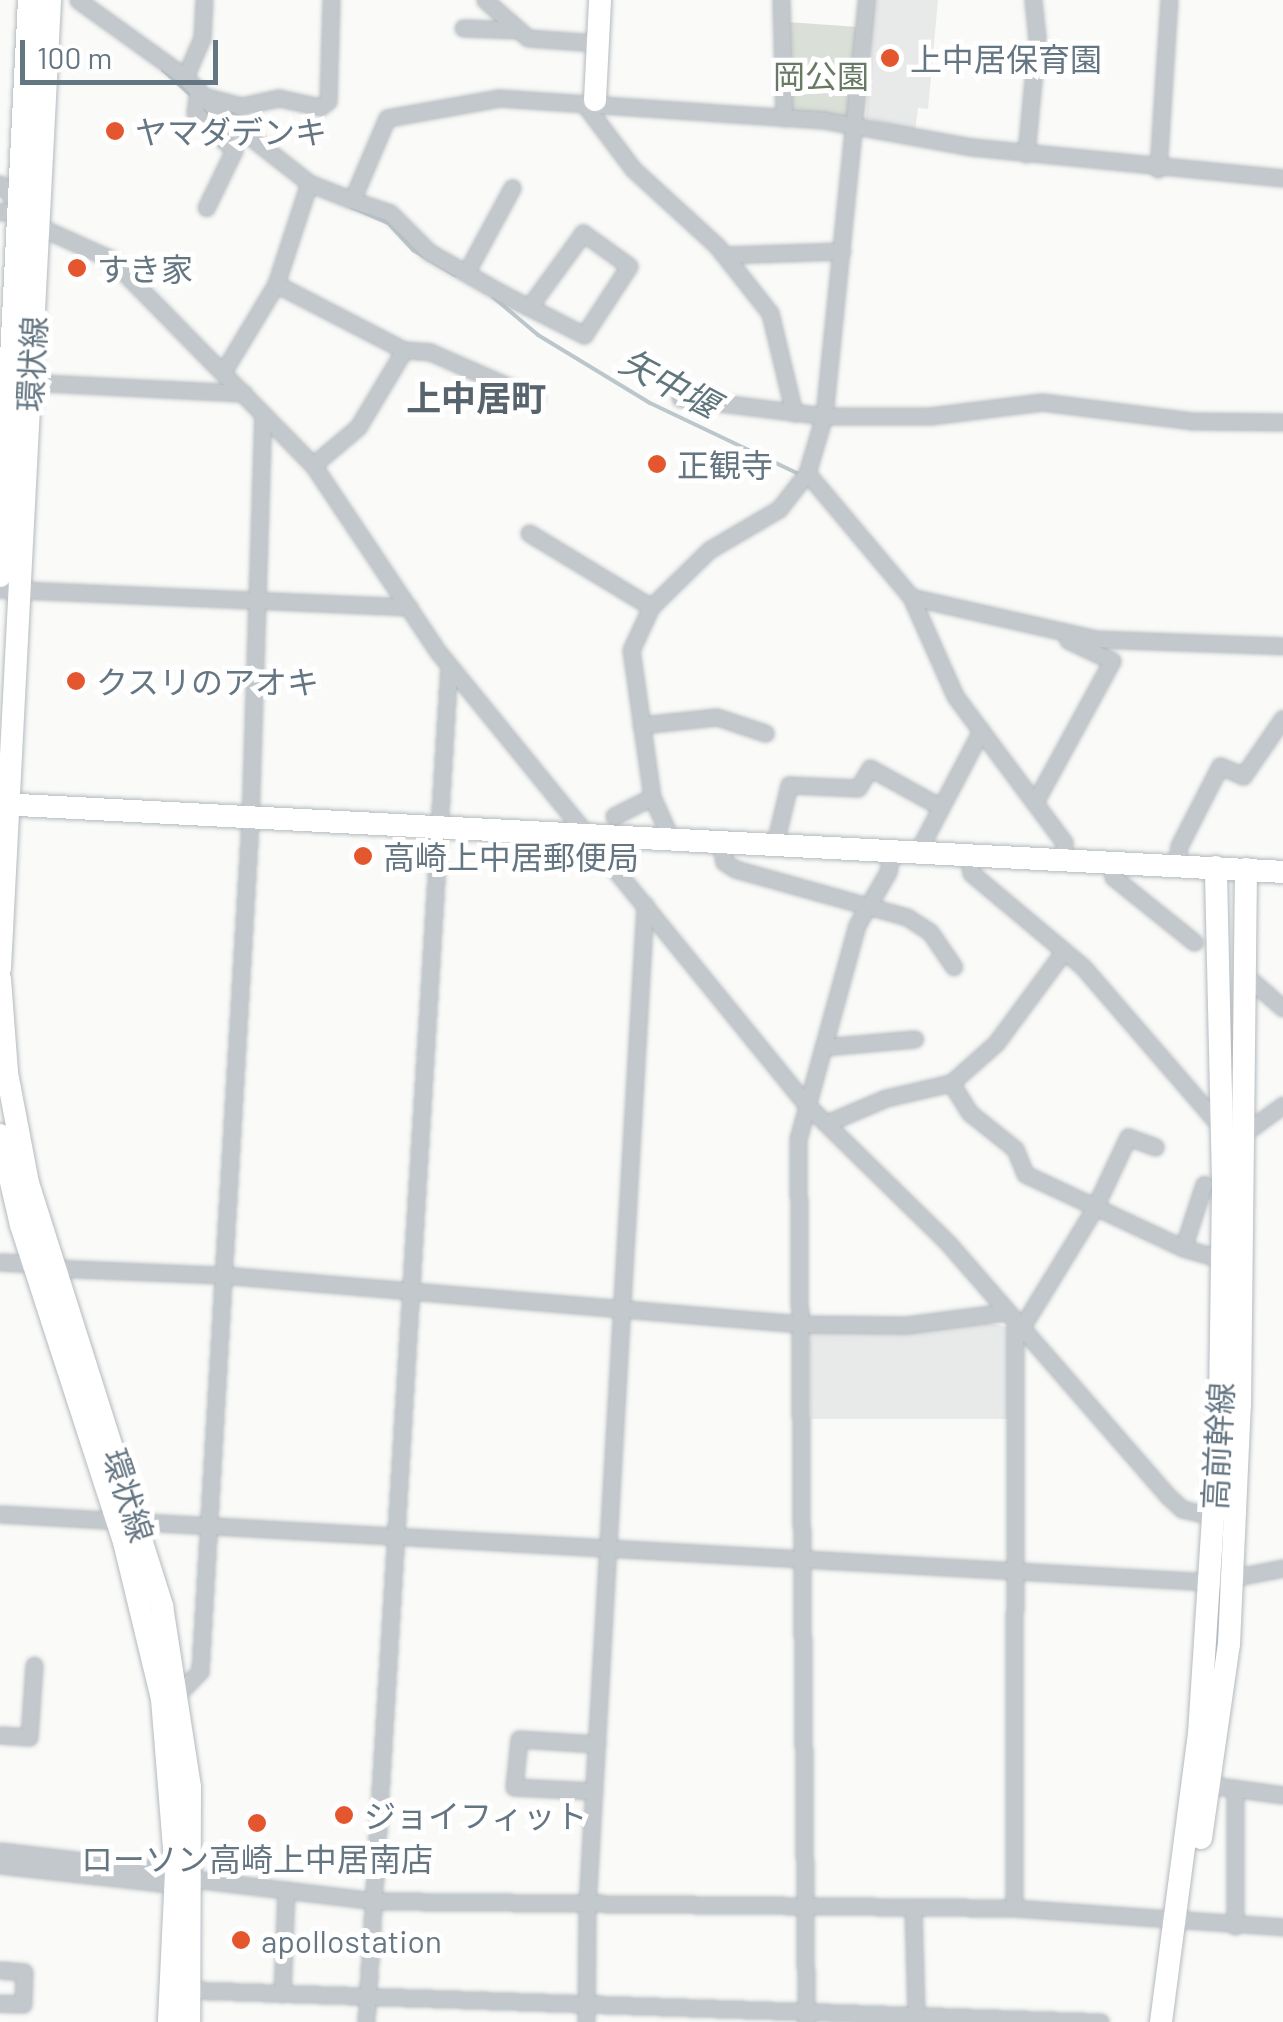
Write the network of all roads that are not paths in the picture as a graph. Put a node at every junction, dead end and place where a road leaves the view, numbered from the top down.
1 (29, 0) edge
2 (50, 0) edge
3 (78, 0) edge
4 (113, 0) edge
5 (204, 0) edge
6 (331, 0) edge
7 (485, 0) edge
8 (600, 0) edge
9 (782, 0) edge
10 (866, 0) edge
11 (1033, 0) edge
12 (1169, 0) edge
13 (106, 18) junction
14 (463, 28) dead end
15 (519, 30) junction
16 (597, 43) junction
17 (196, 92) junction
18 (590, 102) junction
19 (784, 118) junction
20 (856, 128) junction
21 (1026, 154) junction
22 (1158, 169) junction
23 (1283, 178) edge
24 (0, 184) edge
25 (308, 187) junction
26 (512, 188) dead end
27 (352, 200) junction
28 (206, 208) dead end
29 (10, 210) edge
30 (40, 226) junction
31 (842, 251) junction
32 (725, 254) junction
33 (466, 273) junction
34 (276, 284) junction
35 (529, 308) junction
36 (404, 350) junction
37 (223, 372) junction
38 (13, 381) edge
39 (244, 393) junction
40 (535, 398) dead end
41 (680, 398) dead end
42 (794, 413) junction
43 (263, 415) junction
44 (824, 416) junction
45 (1283, 422) edge
46 (313, 466) junction
47 (808, 473) junction
48 (529, 533) dead end
49 (6, 585) edge
50 (911, 597) junction
51 (256, 601) junction
52 (408, 606) junction
53 (651, 607) junction
54 (1046, 629) junction
55 (1283, 646) edge
56 (450, 666) junction
57 (1283, 718) edge
58 (641, 725) junction
59 (981, 731) junction
60 (764, 734) dead end
61 (652, 796) junction
62 (1035, 802) junction
63 (4, 804) edge
64 (937, 805) junction
65 (614, 816) dead end
66 (250, 822) junction
67 (438, 830) junction
68 (588, 836) junction
69 (670, 839) junction
70 (720, 841) junction
71 (775, 844) junction
72 (892, 850) junction
73 (918, 851) junction
74 (968, 853) junction
75 (1064, 858) junction
76 (1113, 862) junction
77 (1176, 865) junction
78 (1216, 867) junction
79 (1246, 869) junction
80 (1283, 872) edge
81 (645, 905) junction
82 (868, 906) junction
83 (1194, 942) dead end
84 (1064, 951) junction
85 (954, 967) dead end
86 (0, 968) edge
87 (1246, 976) junction
88 (0, 979) edge
89 (1283, 1008) edge
90 (915, 1039) dead end
91 (823, 1047) junction
92 (950, 1084) junction
93 (805, 1103) junction
94 (1283, 1106) edge
95 (827, 1123) junction
96 (1232, 1130) junction
97 (0, 1135) edge
98 (1154, 1147) dead end
99 (1204, 1184) dead end
100 (1093, 1211) junction
101 (1183, 1248) junction
102 (1222, 1259) junction
103 (0, 1262) edge
104 (43, 1266) junction
105 (222, 1275) junction
106 (409, 1292) junction
107 (623, 1310) junction
108 (1014, 1322) junction
109 (801, 1324) junction
110 (0, 1514) edge
111 (1214, 1516) junction
112 (129, 1525) junction
113 (208, 1529) junction
114 (398, 1539) junction
115 (608, 1550) junction
116 (804, 1560) junction
117 (1283, 1568) edge
118 (1013, 1572) junction
119 (1221, 1581) junction
120 (34, 1665) dead end
121 (178, 1694) junction
122 (0, 1735) edge
123 (597, 1744) junction
124 (1210, 1786) junction
125 (1235, 1788) junction
126 (594, 1791) junction
127 (1283, 1795) edge
128 (0, 1851) edge
129 (0, 1865) edge
130 (182, 1878) junction
131 (286, 1890) junction
132 (375, 1901) junction
133 (588, 1906) junction
134 (808, 1906) junction
135 (913, 1908) junction
136 (1014, 1908) junction
137 (1182, 1922) junction
138 (1235, 1926) junction
139 (1283, 1927) edge
140 (0, 1970) edge
141 (190, 1990) junction
142 (282, 1994) junction
143 (368, 1997) junction
144 (0, 2002) edge
145 (586, 2014) edge
146 (916, 2016) junction
147 (806, 2018) edge
148 (1039, 2019) edge
149 (169, 2022) edge
150 (189, 2022) edge
151 (366, 2022) edge
152 (1100, 2022) edge
153 (1162, 2022) edge
154 (1174, 2022) edge

1 - 29 street, 環状線
2 - 30 street, 環状線
3 - 13 street
4 - 13 street
5 - 17 street
6 - 17 street
7 - 15 street
8 - 16 street
9 - 19 street
10 - 20 street
11 - 21 street
12 - 22 street
13 - 17 street
14 - 15 street
15 - 16 street
16 - 18 street
17 - 25 street
17 - 28 street
18 - 19 street
18 - 27 street
18 - 32 street
19 - 20 street
20 - 21 street
20 - 31 street
21 - 22 street
22 - 23 street
24 - 29 street
25 - 27 street
25 - 34 street
26 - 33 street
27 - 33 street
29 - 30 street
29 - 38 street, 環状線
30 - 37 street
30 - 38 street, 環状線
31 - 32 street
31 - 44 street
32 - 42 street
33 - 35 street
34 - 36 street
34 - 37 street
35 - 35 street
36 - 40 street
36 - 46 street
37 - 39 street
38 - 39 street
38 - 49 street, 環状線
39 - 43 street
41 - 42 street
42 - 44 street
43 - 46 street
43 - 51 street
44 - 45 street
44 - 47 street
46 - 52 street
47 - 50 street
47 - 53 street
48 - 53 street
49 - 51 street
49 - 63 street, 環状線
50 - 54 street
50 - 59 street
51 - 52 street
51 - 66 street
52 - 56 street
53 - 58 street
54 - 55 street
54 - 62 street
56 - 67 street
56 - 68 street
57 - 77 street
58 - 60 street
58 - 61 street
59 - 62 street
59 - 64 street
61 - 65 street
61 - 69 street
62 - 75 street
63 - 66 street
63 - 86 street, 環状線
64 - 71 street
64 - 73 street
66 - 67 street
66 - 105 street
67 - 68 street
67 - 106 street
68 - 69 street
68 - 81 street
69 - 70 street
70 - 71 street
70 - 82 street
71 - 72 street
72 - 73 street
72 - 82 street
73 - 74 street
74 - 75 street
74 - 84 street
75 - 76 street
76 - 77 street
76 - 83 street
77 - 78 street
78 - 79 street
78 - 96 street, 高前幹線
79 - 80 street
79 - 87 street, 高前幹線
81 - 93 street
81 - 107 street
82 - 85 street
82 - 91 street
84 - 92 street
84 - 96 street
87 - 89 street
87 - 96 street, 高前幹線
88 - 104 street, 環状線
90 - 91 street
91 - 93 street
92 - 95 street
92 - 100 street
93 - 95 street
93 - 109 street
94 - 96 street
95 - 108 street
96 - 102 street, 高前幹線
96 - 119 street, 高前幹線
97 - 104 street, 環状線
98 - 100 street
99 - 101 street
100 - 101 street
100 - 108 street
101 - 102 street
102 - 111 street, 高前幹線
103 - 104 street
104 - 105 street
104 - 112 street, 環状線
105 - 106 street
105 - 113 street
106 - 107 street
106 - 114 street
107 - 109 street
107 - 115 street
108 - 109 street
108 - 111 street
108 - 118 street
109 - 116 street
110 - 112 street
111 - 119 street, 高前幹線
112 - 113 street
112 - 121 street, 環状線
112 - 130 street, 環状線
113 - 114 street
113 - 121 street
114 - 115 street
114 - 132 street
115 - 116 street
115 - 123 street
116 - 118 street
116 - 134 street
117 - 119 street
118 - 119 street
118 - 136 street
119 - 124 street, 高前幹線
119 - 137 street, 高前幹線
120 - 122 street
121 - 130 street, 環状線
123 - 126 street
123 - 126 street
124 - 125 street
124 - 137 street, 高前幹線
125 - 127 street
125 - 138 street
126 - 133 street
128 - 130 street
129 - 130 street
130 - 131 street
130 - 141 street, 環状線
130 - 149 street, 環状線
131 - 132 street
131 - 142 street
132 - 133 street
132 - 143 street
133 - 134 street
133 - 145 street
134 - 135 street
134 - 147 street
135 - 136 street
135 - 146 street
136 - 137 street
137 - 138 street
137 - 153 street, 高前幹線
137 - 154 street, 高前幹線
138 - 139 street
140 - 144 street
141 - 142 street
141 - 150 street, 環状線
142 - 143 street
143 - 145 street
143 - 151 street
145 - 147 street
146 - 147 street
146 - 148 street
148 - 152 street

